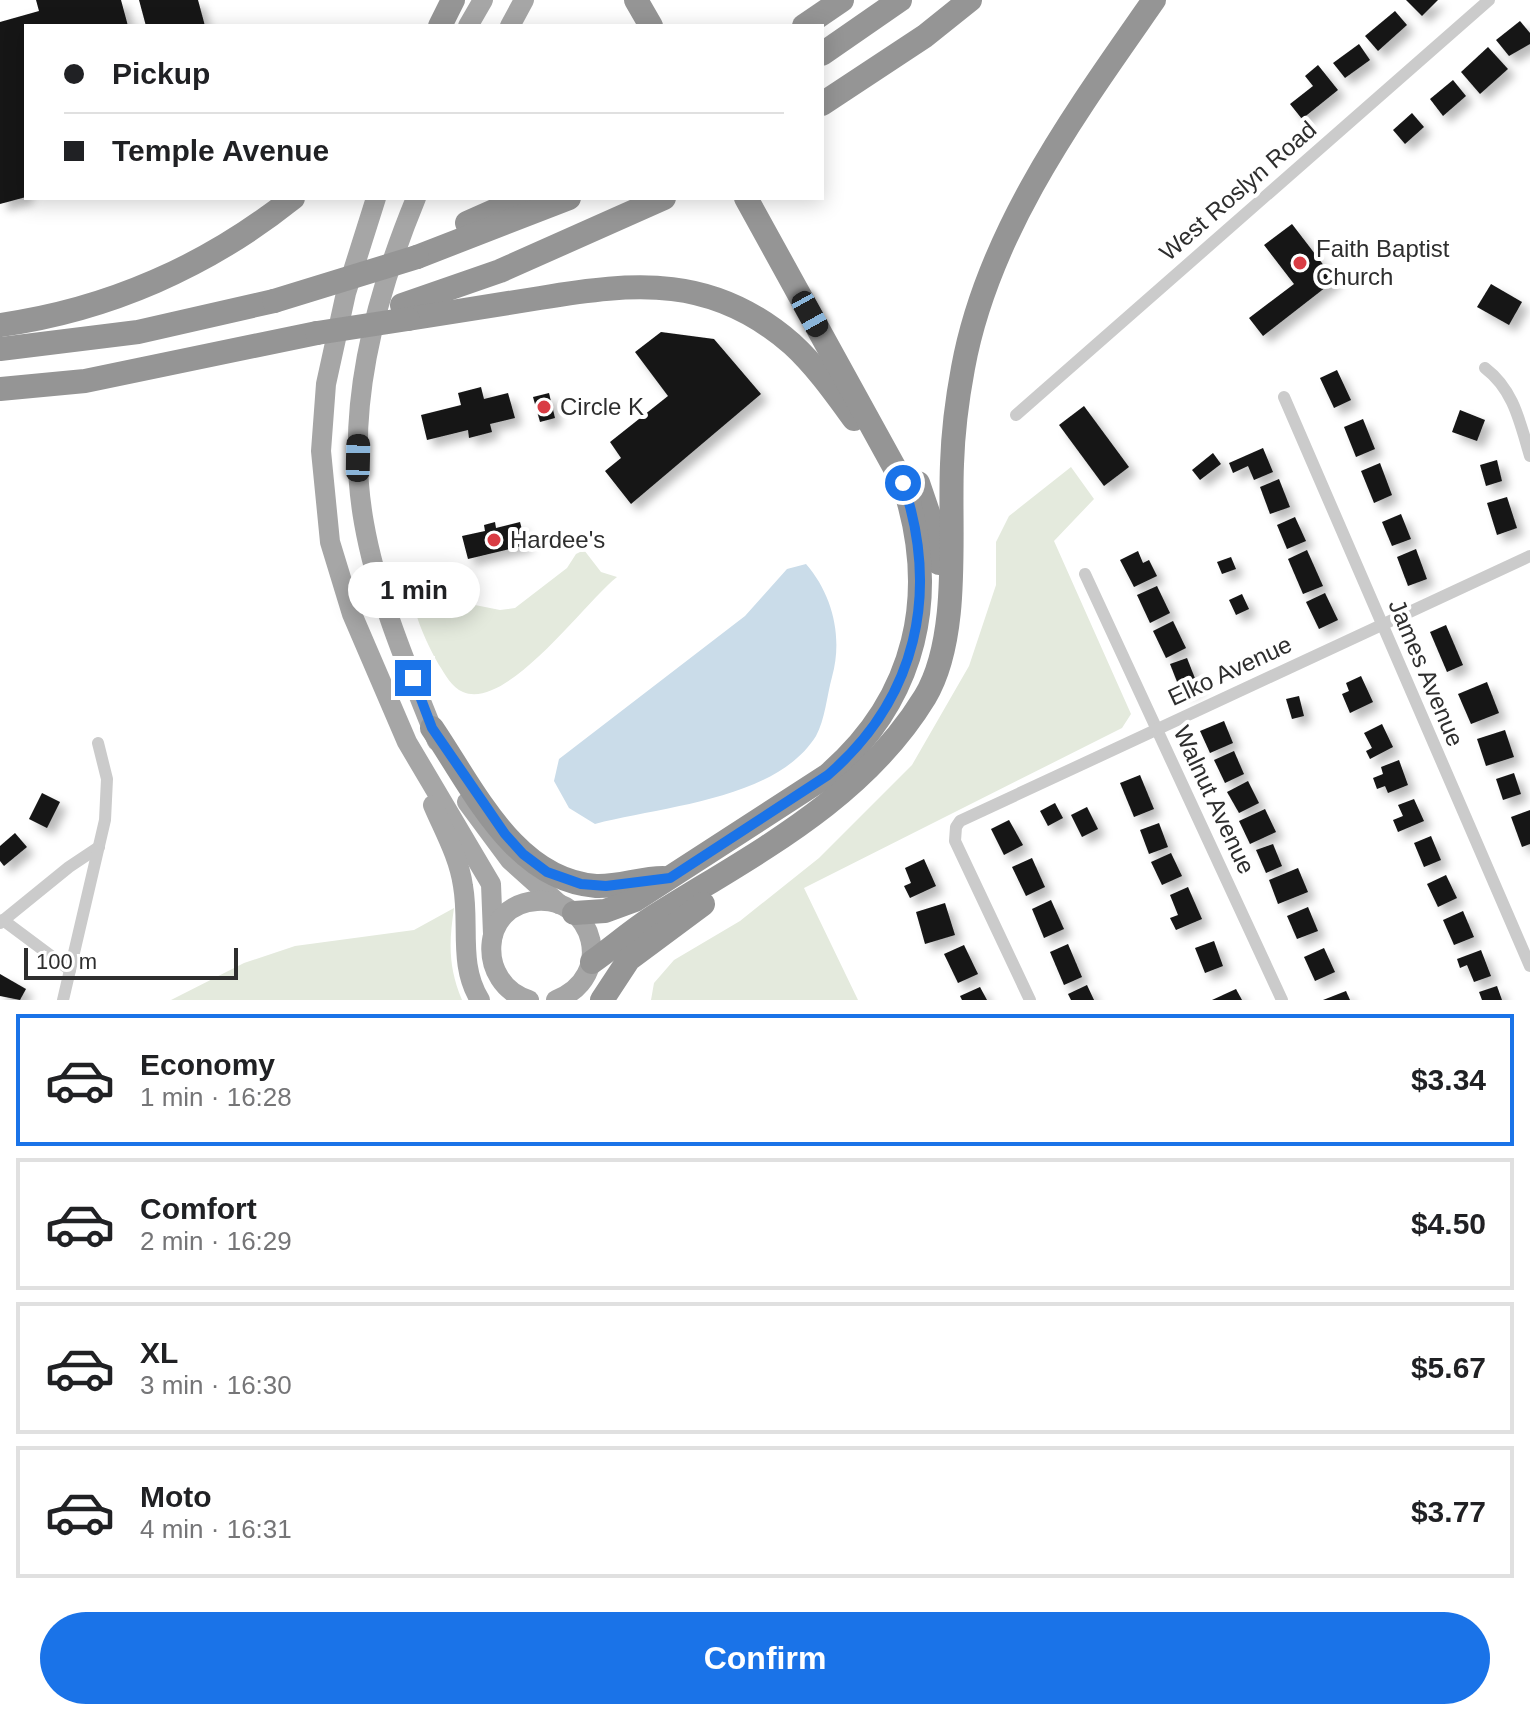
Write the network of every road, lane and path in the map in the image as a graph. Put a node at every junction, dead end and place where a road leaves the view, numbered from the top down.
1 (453, 0) edge
2 (483, 0) edge
3 (524, 0) edge
4 (636, 0) edge
5 (651, 0) edge
6 (842, 0) edge
7 (900, 0) edge
8 (970, 0) edge
9 (1154, 0) edge
10 (1489, 0) edge
11 (441, 24) edge
12 (469, 24) edge
13 (511, 24) edge
14 (650, 24) edge
15 (665, 24) edge
16 (807, 24) edge
17 (824, 53) edge
18 (824, 103) edge
19 (290, 200) edge
20 (375, 200) edge
21 (415, 200) edge
22 (519, 200) edge
23 (563, 200) edge
24 (660, 200) edge
25 (747, 200) edge
26 (761, 200) edge
27 (419, 251) junction
28 (405, 312) junction
29 (0, 325) edge
30 (0, 349) edge
31 (1485, 368) dead end
32 (0, 389) edge
33 (1284, 397) dead end
34 (1016, 415) dead end
35 (1530, 456) edge
36 (918, 550) junction
37 (1530, 556) edge
38 (1085, 574) dead end
39 (1381, 625) junction
40 (432, 728) junction
41 (1157, 729) junction
42 (899, 734) junction
43 (407, 742) junction
44 (98, 743) dead end
45 (99, 847) junction
46 (728, 872) junction
47 (670, 878) junction
48 (566, 909) junction
49 (2, 921) edge
50 (493, 934) junction
51 (1530, 966) edge
52 (591, 968) junction
53 (70, 970) junction
54 (496, 975) junction
55 (63, 1000) edge
56 (480, 1000) edge
57 (511, 1000) edge
58 (529, 1000) edge
59 (556, 1000) edge
60 (581, 1000) edge
61 (602, 1000) edge
62 (1030, 1000) edge
63 (1282, 1000) edge

1 - 11 highway
2 - 12 main road
3 - 13 main road
4 - 14 highway
5 - 15 highway
6 - 16 highway
7 - 17 highway
8 - 18 highway
9 - 42 highway
10 - 34 street, West Roslyn Road
19 - 29 highway
20 - 43 main road
21 - 40 main road
22 - 27 highway
23 - 27 highway
24 - 28 highway
25 - 36 highway
26 - 42 highway
27 - 30 highway, bridge
28 - 32 highway, bridge
28 - 36 highway
31 - 35 street
33 - 39 street, James Avenue
36 - 47 highway
37 - 39 street, Elko Avenue
38 - 41 street, Walnut Avenue
39 - 41 street, Elko Avenue
39 - 51 street, James Avenue
40 - 47 highway
40 - 48 main road
41 - 62 street, Elko Avenue
41 - 63 street, Walnut Avenue
42 - 46 highway
43 - 50 main road
43 - 56 main road
44 - 45 street
45 - 49 street
45 - 53 street
46 - 52 highway
46 - 61 highway
47 - 48 highway
48 - 50 main road
48 - 52 main road
49 - 53 street
50 - 54 main road
52 - 59 main road
52 - 60 main road
53 - 55 street
54 - 57 main road
54 - 58 main road

